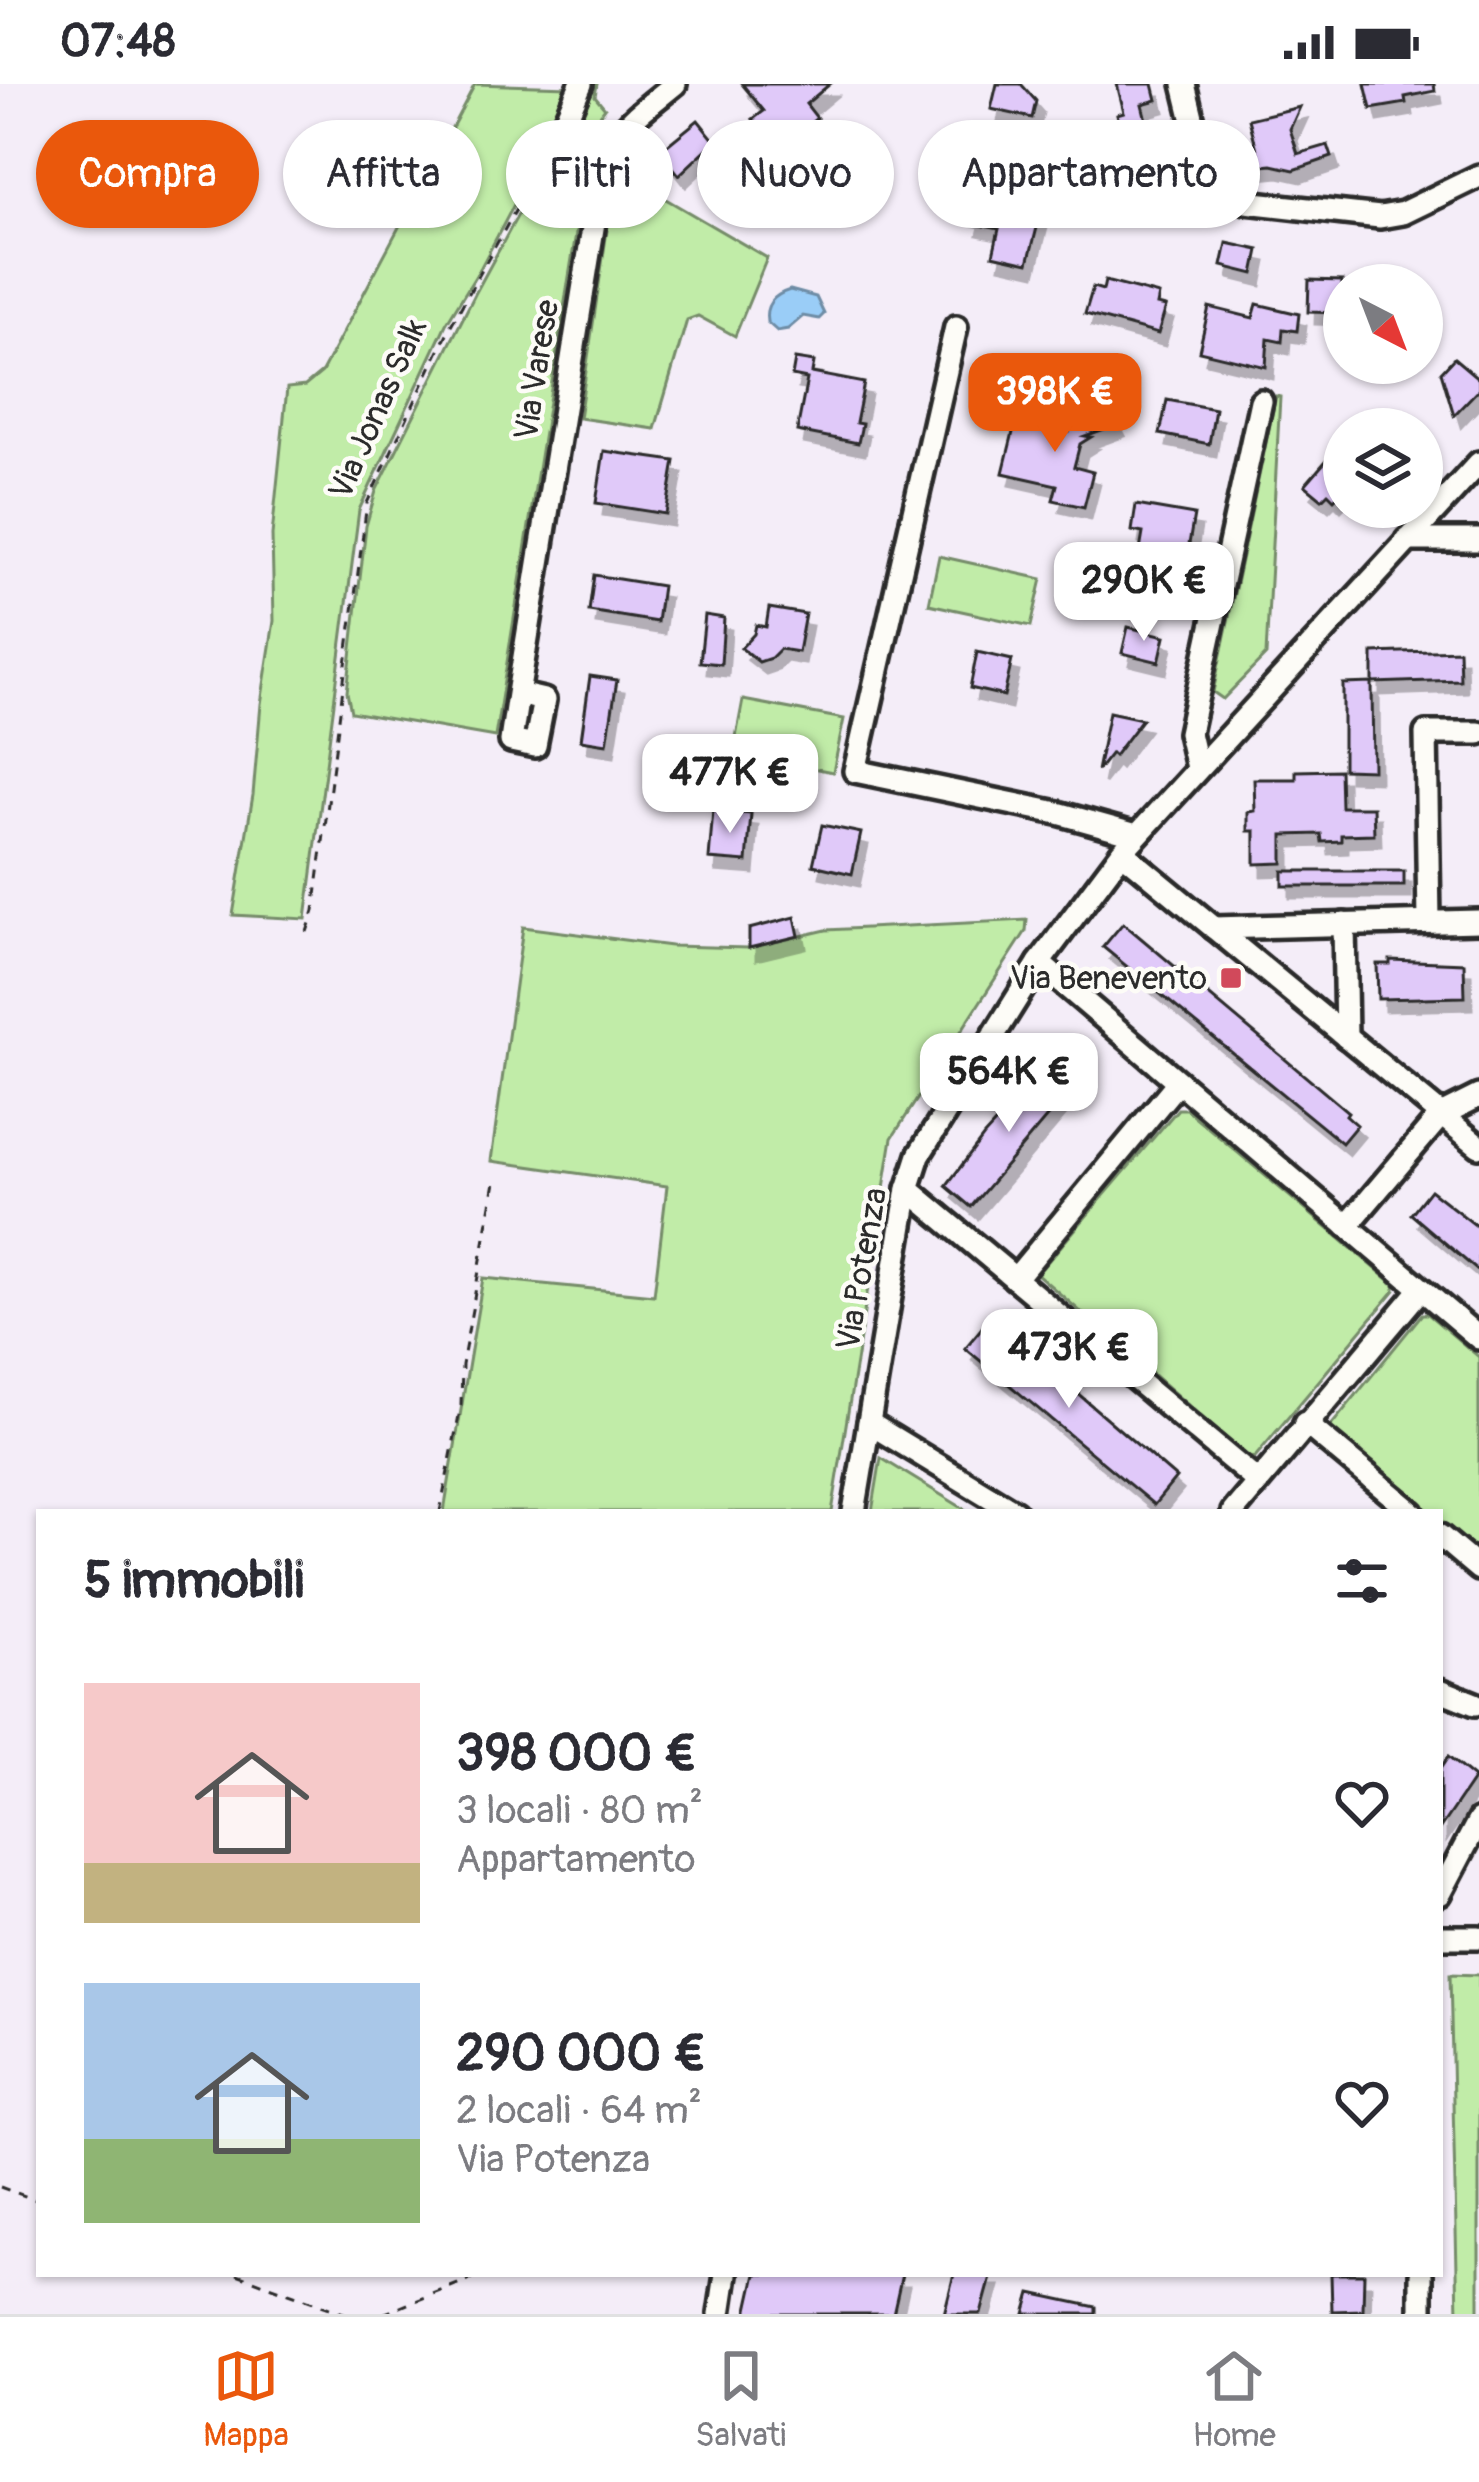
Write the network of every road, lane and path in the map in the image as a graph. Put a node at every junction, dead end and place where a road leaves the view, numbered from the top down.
1 (581, 84) edge
2 (675, 84) edge
3 (1184, 84) edge
4 (565, 120) edge
5 (1479, 176) edge
6 (506, 228) edge
7 (956, 326) dead end
8 (1261, 401) dead end
9 (1479, 463) edge
10 (1407, 540) junction
11 (1479, 540) edge
12 (518, 694) dead end
13 (1479, 733) edge
14 (1197, 768) junction
15 (1129, 843) junction
16 (1479, 921) edge
17 (1429, 922) junction
18 (1344, 924) junction
19 (1214, 928) junction
20 (308, 932) dead end
21 (1039, 963) junction
22 (1346, 1037) junction
23 (1178, 1082) junction
24 (1479, 1096) edge
25 (1441, 1115) junction
26 (1479, 1146) edge
27 (496, 1182) dead end
28 (908, 1189) junction
29 (1347, 1226) junction
30 (1015, 1279) junction
31 (1421, 1289) junction
32 (1479, 1338) edge
33 (869, 1423) junction
34 (1305, 1423) junction
35 (1256, 1480) junction
36 (441, 1509) edge
37 (855, 1509) edge
38 (1010, 1509) edge
39 (1235, 1509) edge
40 (1408, 1509) edge
41 (1443, 1539) edge
42 (1479, 1569) edge
43 (1443, 1691) edge
44 (1478, 1706) edge
45 (1479, 1820) edge
46 (1443, 1888) edge
47 (1443, 1937) edge
48 (1479, 1937) edge
49 (0, 2187) edge
50 (36, 2200) edge
51 (245, 2277) edge
52 (476, 2277) edge
53 (726, 2277) edge
54 (1421, 2277) edge
55 (346, 2314) edge
56 (383, 2314) edge
57 (720, 2314) edge
58 (1421, 2314) edge

1 - 4 street
2 - 12 street, Via Varese
3 - 5 street
6 - 20 path, Via Jonas Salk
7 - 15 street
8 - 14 street
9 - 10 street, Via Potenza
10 - 11 street
10 - 14 street, Via Potenza
13 - 17 street
14 - 15 street, Via Potenza
15 - 19 street
15 - 21 street, Via Potenza
16 - 17 street
17 - 18 street
18 - 19 street
18 - 22 street
19 - 22 street
21 - 23 street
21 - 28 street, Via Potenza
22 - 25 street
23 - 29 street
23 - 30 street
24 - 25 street
25 - 26 street
25 - 29 street
27 - 36 path
28 - 30 street
28 - 33 street, Via Potenza
29 - 31 street
30 - 35 street
31 - 32 street
31 - 34 street
33 - 37 street, Via Potenza
33 - 38 street
34 - 35 street
34 - 40 street
35 - 39 street
41 - 42 street
43 - 44 street
45 - 46 street
47 - 48 street
49 - 50 path
51 - 55 path
52 - 56 path
53 - 57 street
54 - 58 street

